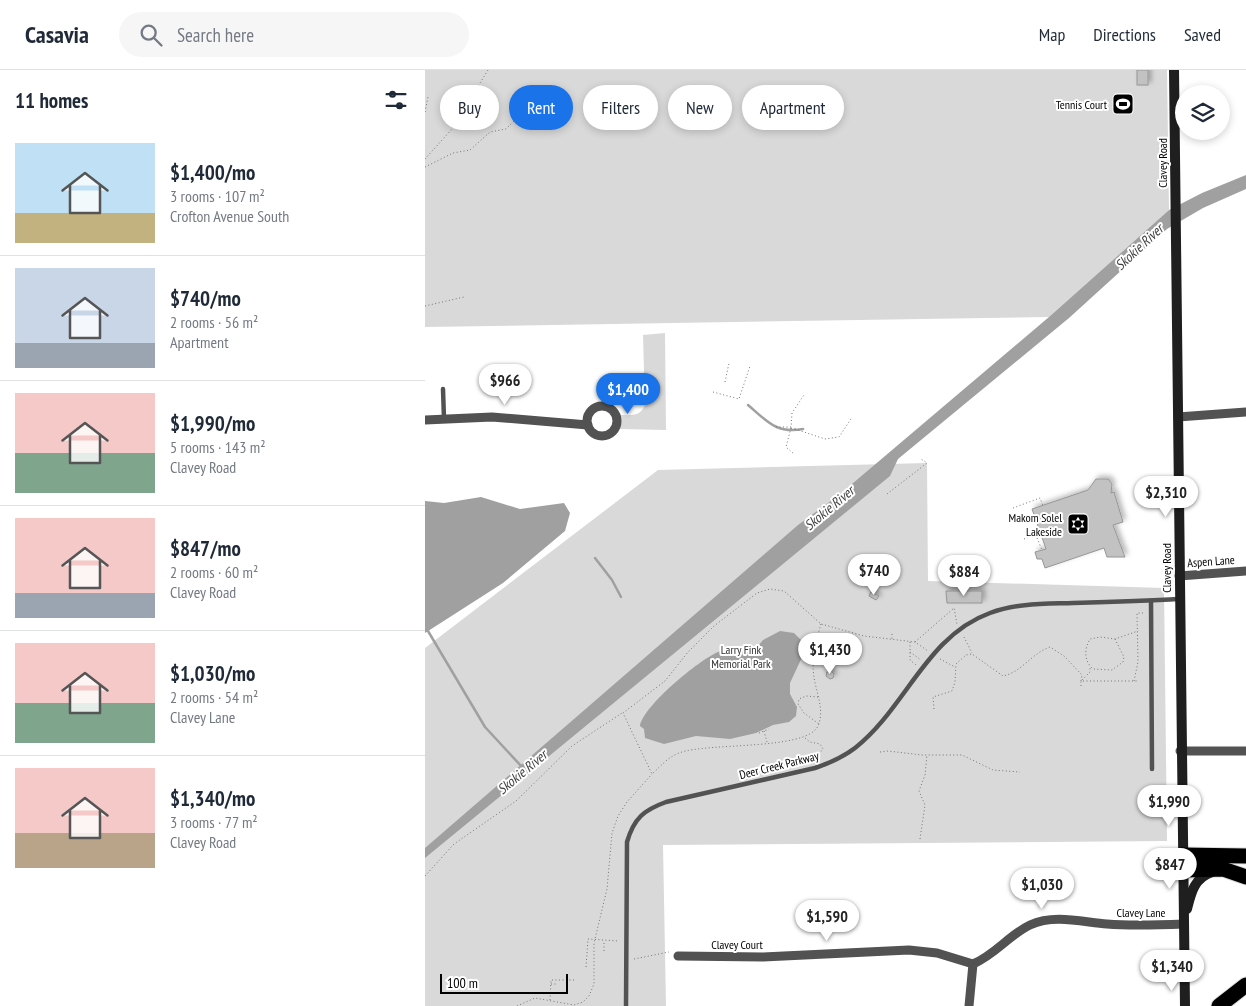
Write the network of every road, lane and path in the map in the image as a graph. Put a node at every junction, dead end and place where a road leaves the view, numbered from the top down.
1 (488, 70) edge
2 (1174, 70) edge
3 (428, 97) dead end
4 (425, 112) edge
5 (509, 126) edge
6 (425, 159) edge
7 (425, 168) edge
8 (464, 297) dead end
9 (425, 306) edge
10 (729, 363) dead end
11 (750, 366) dead end
12 (725, 382) dead end
13 (443, 389) dead end
14 (713, 392) dead end
15 (803, 395) dead end
16 (1246, 412) edge
17 (1178, 417) junction
18 (444, 419) junction
19 (851, 419) dead end
20 (425, 420) edge
21 (588, 425) dead end
22 (776, 427) dead end
23 (791, 428) junction
24 (793, 454) dead end
25 (921, 459) dead end
26 (887, 494) dead end
27 (1043, 506) dead end
28 (1013, 508) dead end
29 (1023, 539) dead end
30 (1043, 550) dead end
31 (1246, 571) edge
32 (1179, 576) junction
33 (1179, 599) junction
34 (1151, 601) junction
35 (953, 603) dead end
36 (954, 608) junction
37 (1146, 613) dead end
38 (821, 624) junction
39 (960, 630) junction
40 (1138, 631) junction
41 (892, 634) dead end
42 (1115, 639) junction
43 (892, 640) junction
44 (911, 642) junction
45 (915, 642) junction
46 (909, 652) junction
47 (933, 654) junction
48 (972, 654) junction
49 (925, 664) junction
50 (1090, 666) junction
51 (955, 667) junction
52 (921, 669) junction
53 (1090, 672) junction
54 (1081, 680) junction
55 (1090, 681) junction
56 (1134, 681) junction
57 (1139, 681) dead end
58 (1081, 686) dead end
59 (818, 697) junction
60 (934, 709) dead end
61 (623, 713) junction
62 (819, 724) junction
63 (769, 729) dead end
64 (764, 731) junction
65 (759, 733) dead end
66 (805, 737) junction
67 (767, 742) junction
68 (1180, 751) junction
69 (1246, 751) edge
70 (880, 752) dead end
71 (927, 755) junction
72 (812, 769) junction
73 (1152, 769) dead end
74 (1020, 772) dead end
75 (653, 774) junction
76 (920, 840) dead end
77 (1182, 854) junction
78 (1246, 856) edge
79 (1223, 869) junction
80 (1182, 870) junction
81 (425, 876) edge
82 (1246, 878) edge
83 (1184, 923) junction
84 (594, 940) junction
85 (604, 940) junction
86 (626, 945) junction
87 (604, 951) dead end
88 (678, 954) joint
89 (626, 958) junction
90 (973, 964) junction
91 (586, 967) dead end
92 (576, 980) dead end
93 (551, 984) junction
94 (558, 984) dead end
95 (1246, 985) edge
96 (1246, 997) edge
97 (550, 1001) junction
98 (517, 1006) edge
99 (626, 1006) edge
100 (969, 1006) edge
101 (1185, 1006) edge
102 (1219, 1006) edge
103 (1235, 1006) edge

1 - 6 path
2 - 17 main road, Clavey Road
3 - 4 path
5 - 7 path
8 - 9 path
10 - 12 path
11 - 14 path
13 - 18 lane
15 - 23 path
16 - 17 street
17 - 32 main road, Clavey Road
18 - 20 street
18 - 21 street
19 - 23 path, bridge
22 - 23 path
23 - 24 path
25 - 26 path
27 - 28 path
29 - 30 path
31 - 32 street, Aspen Lane
32 - 33 main road, Clavey Road
33 - 34 lane, Deer Creek Parkway
33 - 68 main road, Clavey Road
34 - 39 lane, Deer Creek Parkway
34 - 73 lane
35 - 36 path
36 - 39 path
36 - 45 path
37 - 40 path
38 - 43 path
38 - 59 path
38 - 61 path
39 - 47 lane, Deer Creek Parkway
39 - 48 path
40 - 42 path
40 - 56 path
41 - 43 path
42 - 50 path
42 - 50 path
43 - 44 path
44 - 45 path
44 - 46 path
45 - 47 path
46 - 49 path
46 - 52 path
47 - 49 lane, Deer Creek Parkway
47 - 51 path
48 - 51 path
48 - 54 path
49 - 52 lane, Deer Creek Parkway
50 - 53 path
51 - 60 path
52 - 72 lane, Deer Creek Parkway
53 - 54 path
53 - 55 path
54 - 55 path
54 - 58 path
55 - 56 path
56 - 57 path
59 - 62 path
59 - 62 path
61 - 75 path
61 - 81 path
62 - 66 path
63 - 64 path
64 - 65 path
64 - 67 path
66 - 67 path
66 - 72 path
67 - 75 path
68 - 69 street
68 - 77 main road, Clavey Road
70 - 71 path
71 - 74 path
71 - 76 path
72 - 86 lane, Deer Creek Parkway
75 - 84 path
77 - 78 highway
77 - 80 main road, Clavey Road
79 - 80 highway
79 - 82 highway
79 - 83 main road
80 - 83 main road, Clavey Road
83 - 90 street, Clavey Lane
83 - 101 main road, Clavey Road
84 - 85 path
84 - 91 path
84 - 97 path
85 - 86 path
85 - 87 path
86 - 89 lane, Deer Creek Parkway
88 - 89 path
88 - 90 street, Clavey Court
89 - 99 lane, Deer Creek Parkway
90 - 100 street
92 - 93 path
93 - 94 path
93 - 97 path
95 - 102 highway
96 - 103 highway
97 - 98 path

